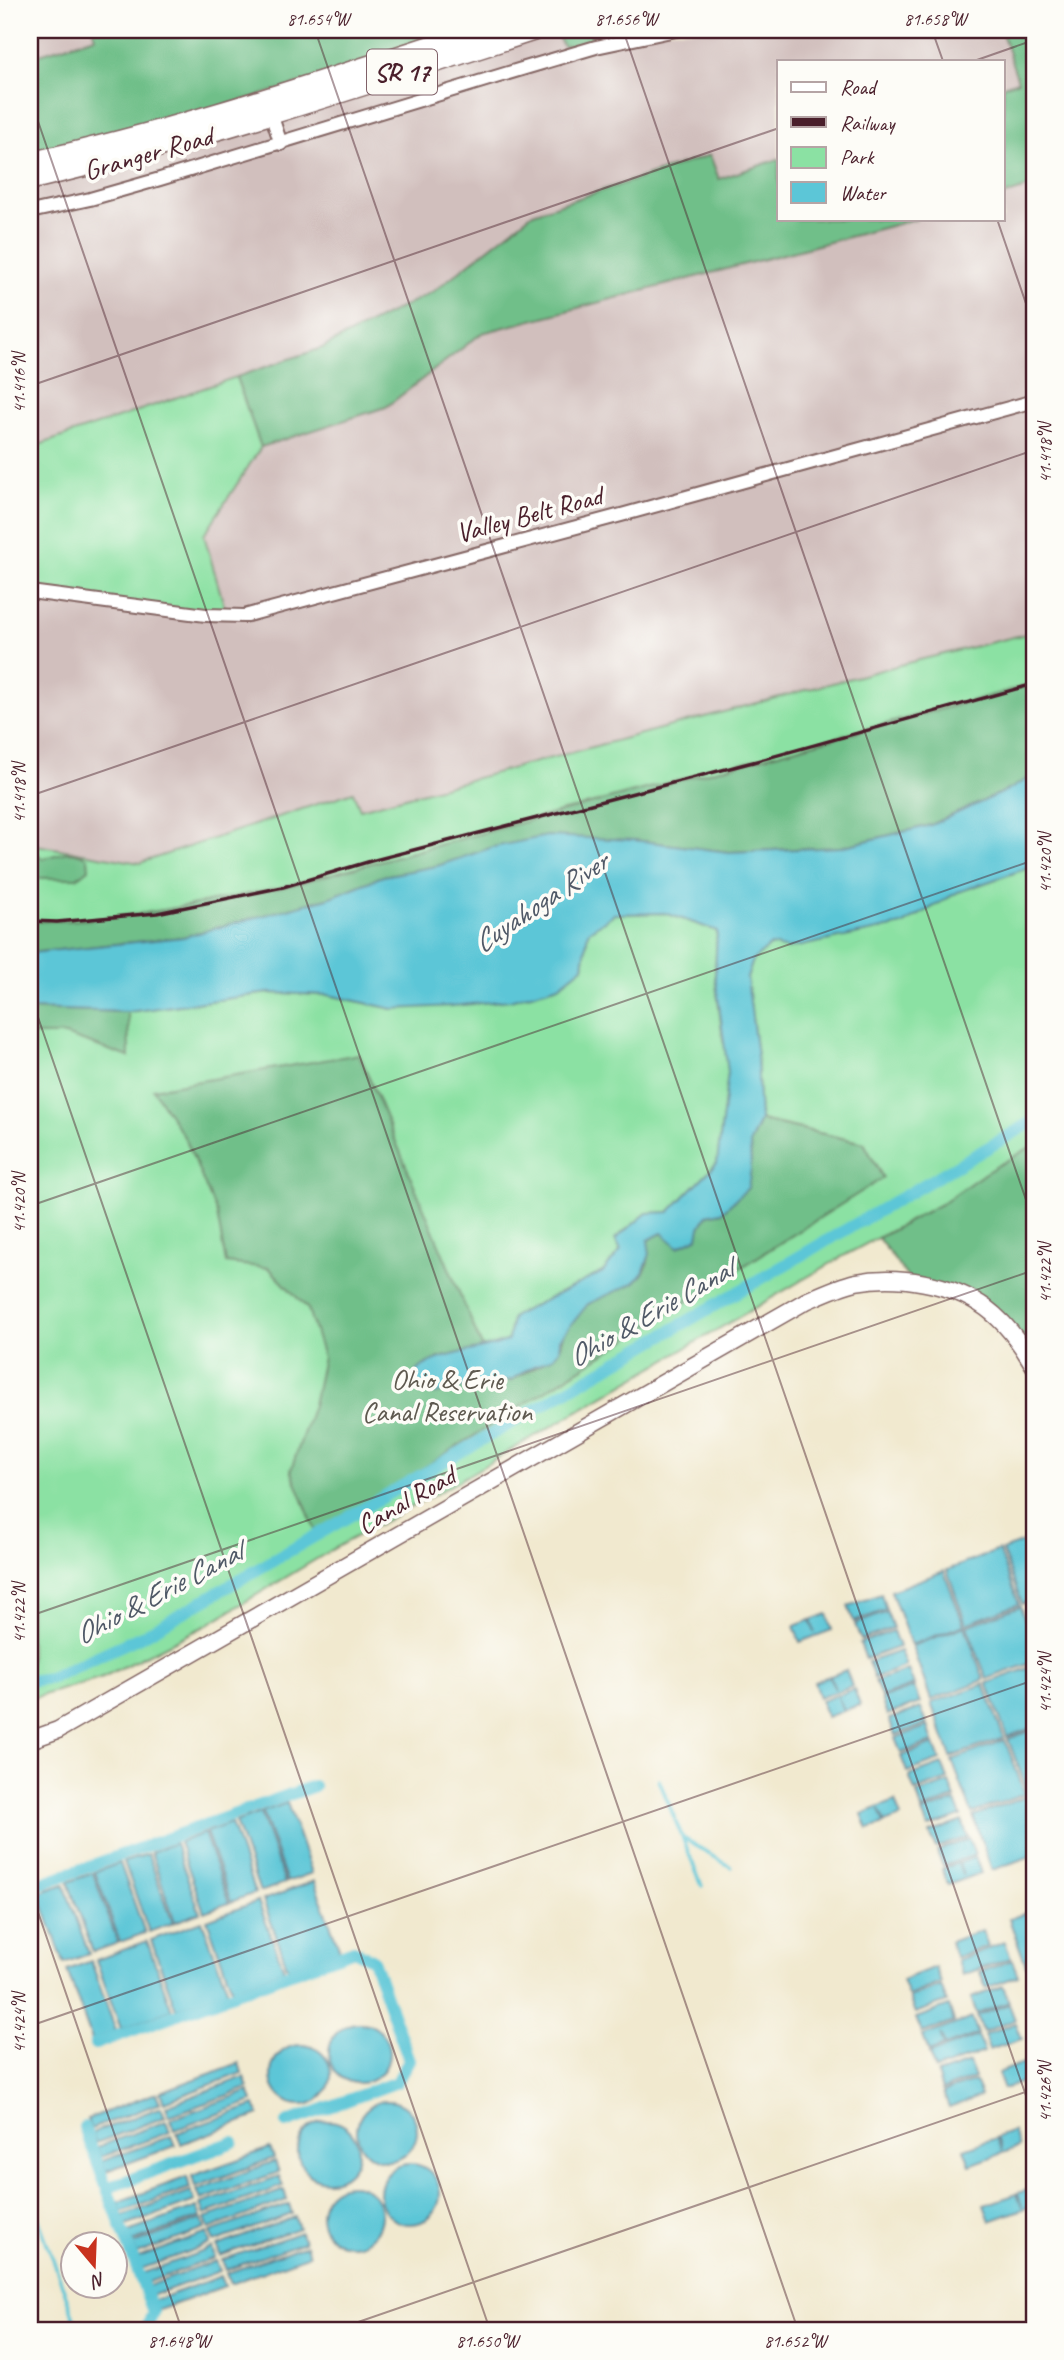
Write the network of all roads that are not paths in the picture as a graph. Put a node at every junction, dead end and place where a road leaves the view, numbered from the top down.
1 (482, 30) edge
2 (533, 30) edge
3 (676, 30) edge
4 (268, 106) junction
5 (281, 144) junction
6 (30, 163) edge
7 (30, 179) edge
8 (30, 212) edge
9 (1034, 401) edge
10 (30, 592) edge
11 (1034, 1366) edge
12 (30, 1740) edge

1 - 4 main road, Granger Road / SR 17
2 - 4 main road, Granger Road / SR 17
3 - 5 street, Granger Road
4 - 5 street
4 - 6 main road, Granger Road / SR 17
4 - 7 main road, Granger Road / SR 17
5 - 8 street, Granger Road
9 - 10 street, Valley Belt Road
11 - 12 street, Canal Road

